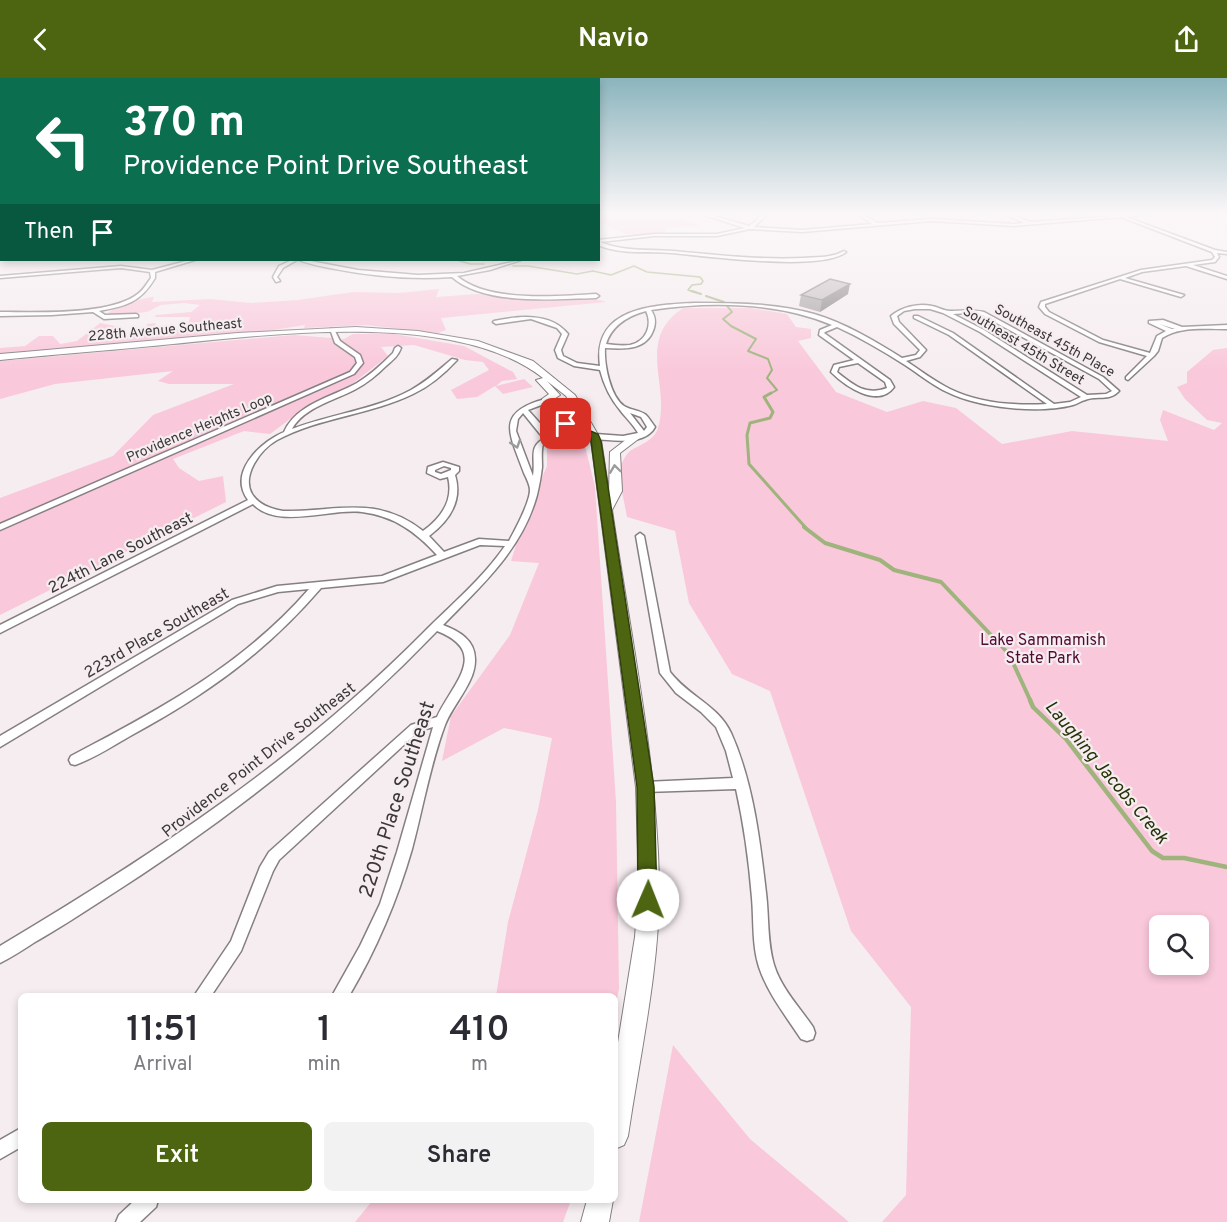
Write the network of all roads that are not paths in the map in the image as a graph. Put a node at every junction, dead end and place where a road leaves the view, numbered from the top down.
1 (85, 266) edge
2 (169, 266) edge
3 (285, 266) edge
4 (338, 266) edge
5 (493, 266) edge
6 (1170, 266) edge
7 (1192, 266) edge
8 (81, 270) junction
9 (152, 271) junction
10 (454, 276) junction
11 (0, 277) edge
12 (1120, 278) junction
13 (1227, 278) edge
14 (278, 281) dead end
15 (1181, 295) dead end
16 (596, 296) dead end
17 (648, 309) junction
18 (94, 310) junction
19 (948, 313) junction
20 (0, 314) edge
21 (136, 316) dead end
22 (916, 318) dead end
23 (496, 322) dead end
24 (837, 325) junction
25 (976, 327) junction
26 (1227, 327) edge
27 (1182, 329) junction
28 (332, 330) junction
29 (1171, 331) junction
30 (951, 334) junction
31 (602, 346) junction
32 (398, 348) dead end
33 (1152, 355) junction
34 (0, 357) edge
35 (454, 360) dead end
36 (901, 360) junction
37 (857, 361) junction
38 (603, 368) junction
39 (537, 369) junction
40 (1128, 378) dead end
41 (1086, 397) junction
42 (546, 401) junction
43 (1051, 405) junction
44 (523, 409) junction
45 (566, 430) junction
46 (287, 433) junction
47 (552, 436) junction
48 (595, 436) junction
49 (639, 436) junction
50 (451, 474) dead end
51 (533, 486) junction
52 (253, 501) junction
53 (606, 510) junction
54 (0, 527) edge
55 (423, 536) junction
56 (640, 536) dead end
57 (512, 544) junction
58 (442, 556) junction
59 (318, 585) junction
60 (437, 627) junction
61 (0, 629) edge
62 (442, 720) junction
63 (0, 742) edge
64 (75, 760) dead end
65 (740, 783) junction
66 (645, 787) junction
67 (0, 955) edge
68 (204, 993) edge
69 (342, 993) edge
70 (807, 1033) dead end
71 (618, 1116) edge
72 (18, 1139) edge
73 (0, 1150) edge
74 (147, 1203) edge
75 (599, 1203) edge
76 (126, 1222) edge
77 (595, 1222) edge

1 - 8 street
2 - 9 street
3 - 14 street
4 - 10 street
5 - 10 street
6 - 12 street
7 - 13 street
8 - 9 street
8 - 11 street
9 - 18 street
10 - 16 street
12 - 15 street
12 - 33 street
17 - 24 street
17 - 31 street
17 - 31 street
18 - 20 street
18 - 21 street
19 - 25 street, Southeast 45th Street
19 - 36 street
19 - 41 street, Southeast 45th Place
22 - 30 street
23 - 38 street
24 - 36 street
24 - 37 street
25 - 30 street
25 - 41 street, Southeast 45th Street
26 - 27 street
27 - 29 street
27 - 29 street
28 - 34 main road, 228th Avenue Southeast
28 - 39 main road, 228th Avenue Southeast
28 - 54 street, Providence Heights Loop
29 - 33 street
30 - 43 street
31 - 38 street
32 - 46 street
33 - 40 street
35 - 46 street
36 - 43 street
37 - 37 street
38 - 49 street
39 - 42 main road
39 - 48 main road, 228th Avenue Southeast
41 - 43 street
42 - 44 street
42 - 45 street
44 - 47 street
44 -> 51 street
45 - 47 street
45 - 48 street
46 - 52 street
47 - 51 street, Providence Point Drive Southeast
48 - 49 street
48 - 53 main road, 228th Avenue Southeast
53 -> 49 main road
50 - 55 street
51 - 57 street, Providence Point Drive Southeast
52 - 55 street
52 - 61 street, 224th Lane Southeast
53 - 66 main road, 228th Avenue Southeast
55 - 58 street
56 - 65 street
57 - 58 street, 223rd Place Southeast
57 - 60 street, Providence Point Drive Southeast
58 - 59 street, 223rd Place Southeast
59 - 63 street, 223rd Place Southeast
59 - 64 street
60 - 62 street, 220th Place Southeast
60 - 67 street, Providence Point Drive Southeast
62 - 68 street
62 - 69 street, 220th Place Southeast
65 - 66 street
65 - 70 street
66 - 71 main road, 228th Avenue Southeast
72 - 73 street
74 - 76 street
75 - 77 main road

